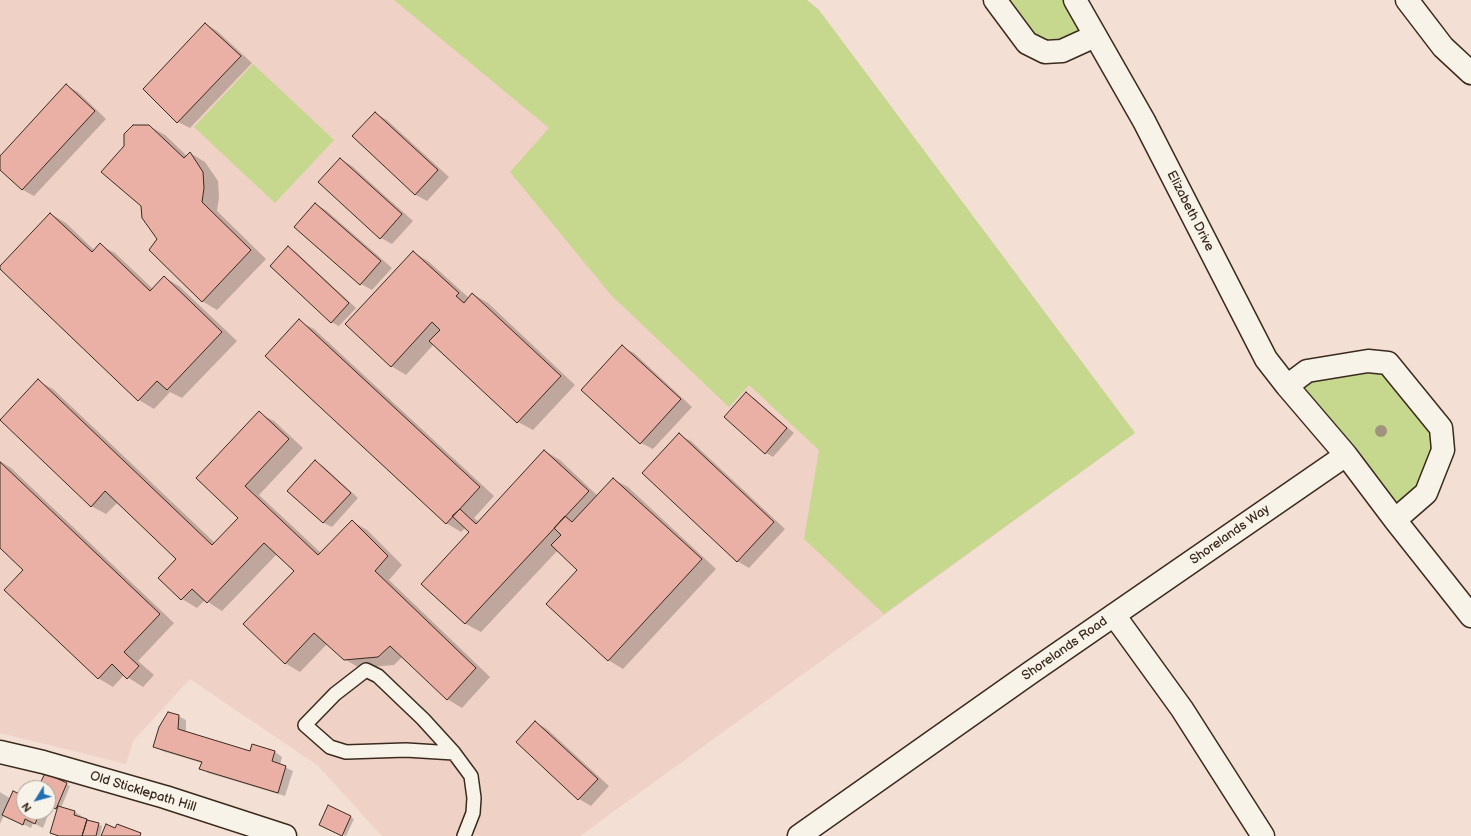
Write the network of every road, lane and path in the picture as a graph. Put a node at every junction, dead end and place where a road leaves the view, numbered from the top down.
1 (995, 0) edge
2 (1075, 0) edge
3 (1407, 0) edge
4 (1095, 36) junction
5 (1471, 73) edge
6 (1287, 386) junction
7 (1346, 455) junction
8 (1395, 520) junction
9 (1114, 615) junction
10 (1471, 616) edge
11 (0, 752) edge
12 (454, 753) junction
13 (285, 836) edge
14 (464, 836) edge
15 (799, 836) edge
16 (1264, 836) edge

1 - 4 street
2 - 4 street, Elizabeth Drive
3 - 5 street
4 - 6 street, Elizabeth Drive
6 - 7 street, Elizabeth Drive
6 - 8 street
7 - 8 street, Elizabeth Drive
7 - 9 street, Shorelands Way
8 - 10 street, Elizabeth Drive
9 - 15 street, Shorelands Road
9 - 16 street, Shorelands Road
11 - 13 street, Old Sticklepath Hill
12 - 12 lane
12 - 14 lane

